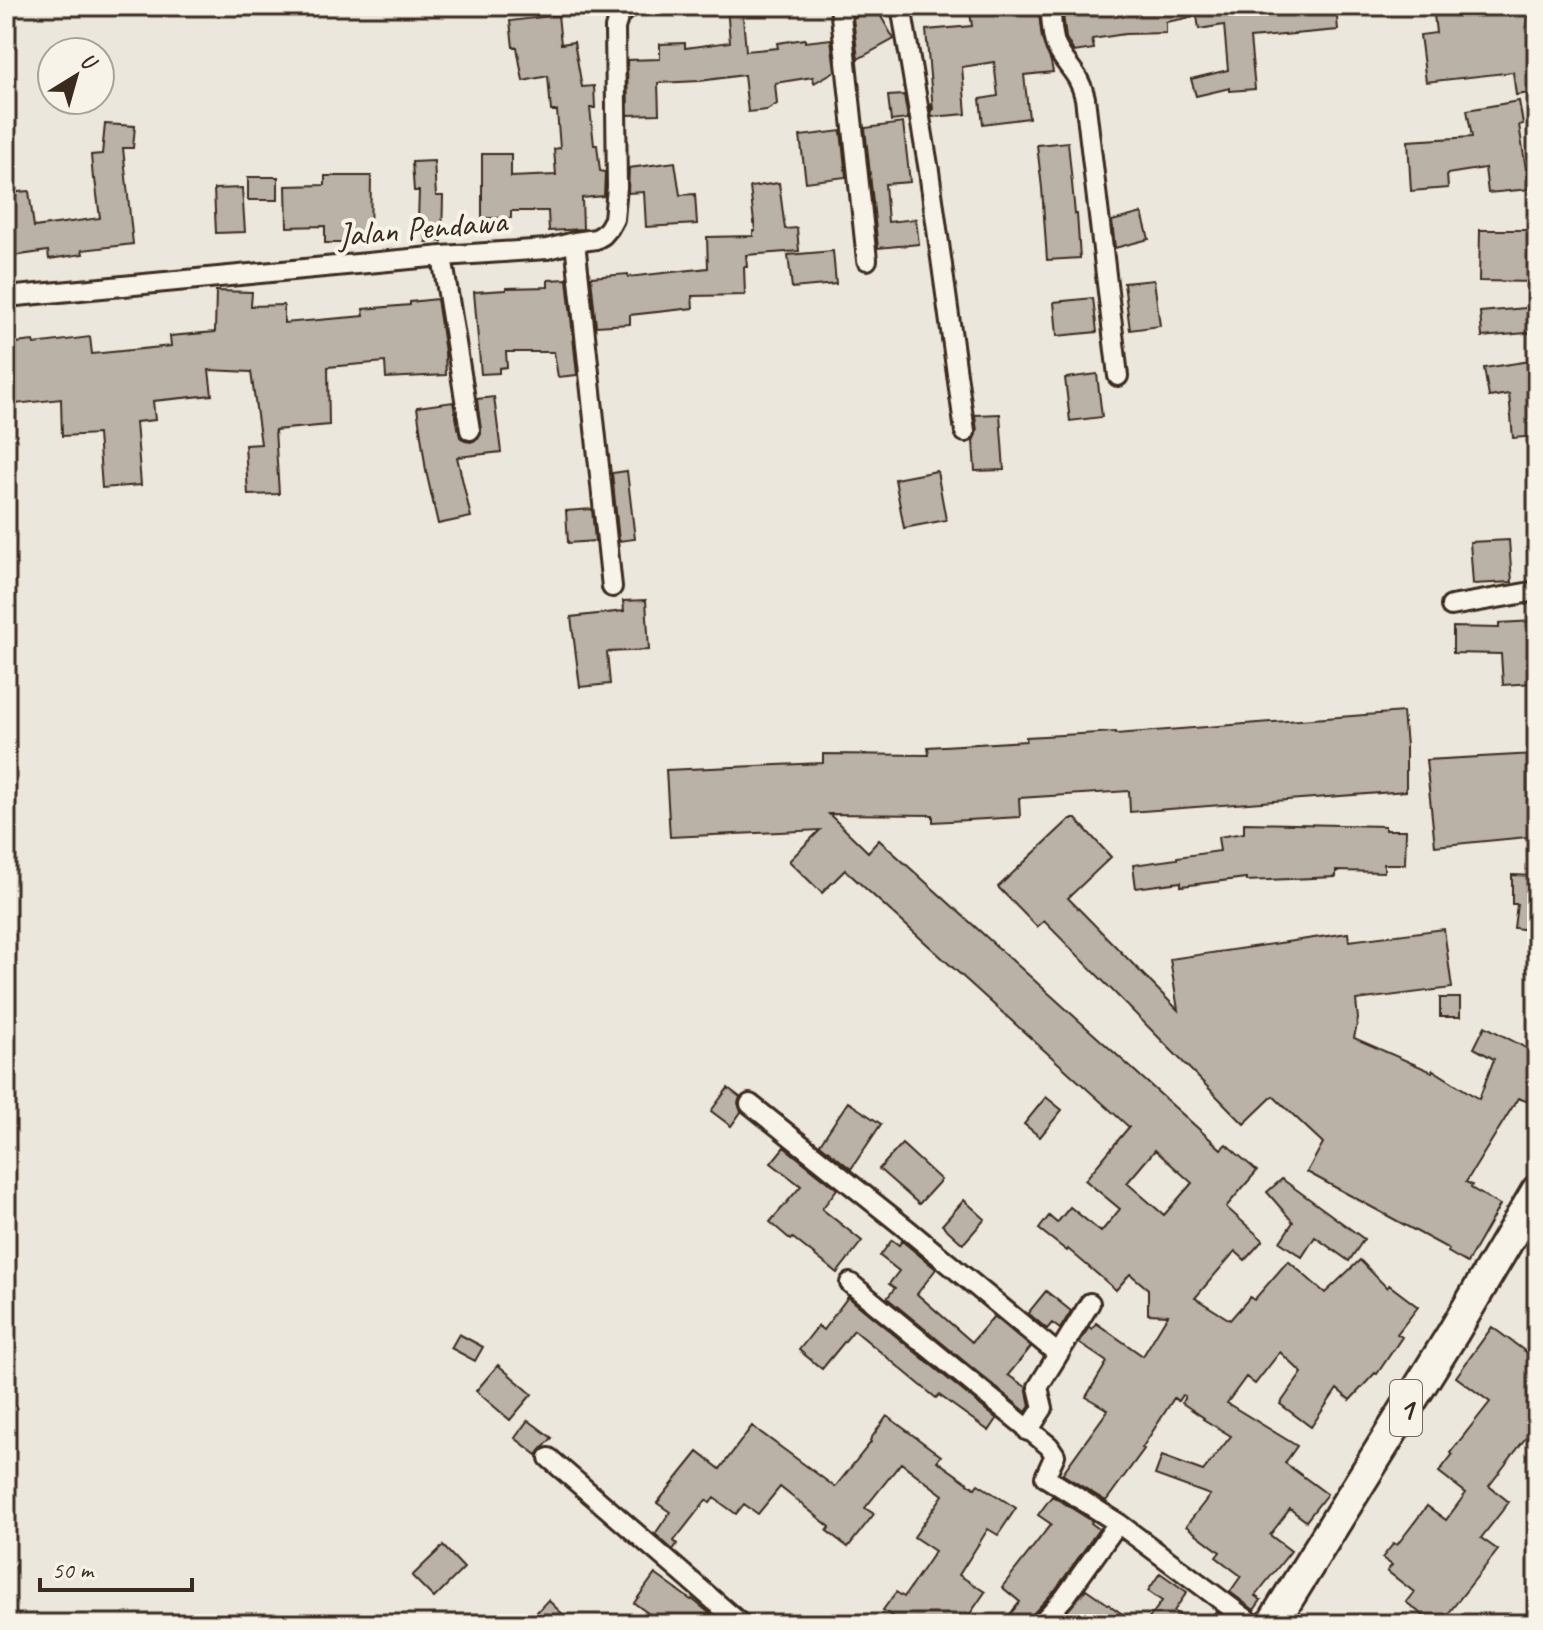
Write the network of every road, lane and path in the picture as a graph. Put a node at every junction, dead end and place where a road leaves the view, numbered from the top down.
1 (631, 6) edge
2 (840, 6) edge
3 (901, 6) edge
4 (1050, 6) edge
5 (575, 242) junction
6 (442, 256) junction
7 (867, 260) dead end
8 (6, 297) edge
9 (1118, 376) dead end
10 (470, 430) dead end
11 (965, 432) dead end
12 (612, 587) dead end
13 (1537, 591) edge
14 (1451, 606) dead end
15 (750, 1104) dead end
16 (1537, 1191) edge
17 (850, 1283) dead end
18 (1090, 1303) dead end
19 (1058, 1354) junction
20 (1028, 1431) junction
21 (549, 1458) dead end
22 (1118, 1523) junction
23 (741, 1624) edge
24 (1040, 1624) edge
25 (1253, 1624) edge
26 (1272, 1624) edge

1 - 5 street, Jalan Pendawa
2 - 7 street
3 - 11 street
4 - 9 street
5 - 6 street, Jalan Pendawa
5 - 12 street
6 - 8 street, Jalan Pendawa
6 - 10 street
13 - 14 street
15 - 19 street
16 - 26 highway, 1
17 - 20 street
18 - 19 street
19 - 20 street
20 - 22 street
21 - 23 street
22 - 24 street
22 - 25 street

